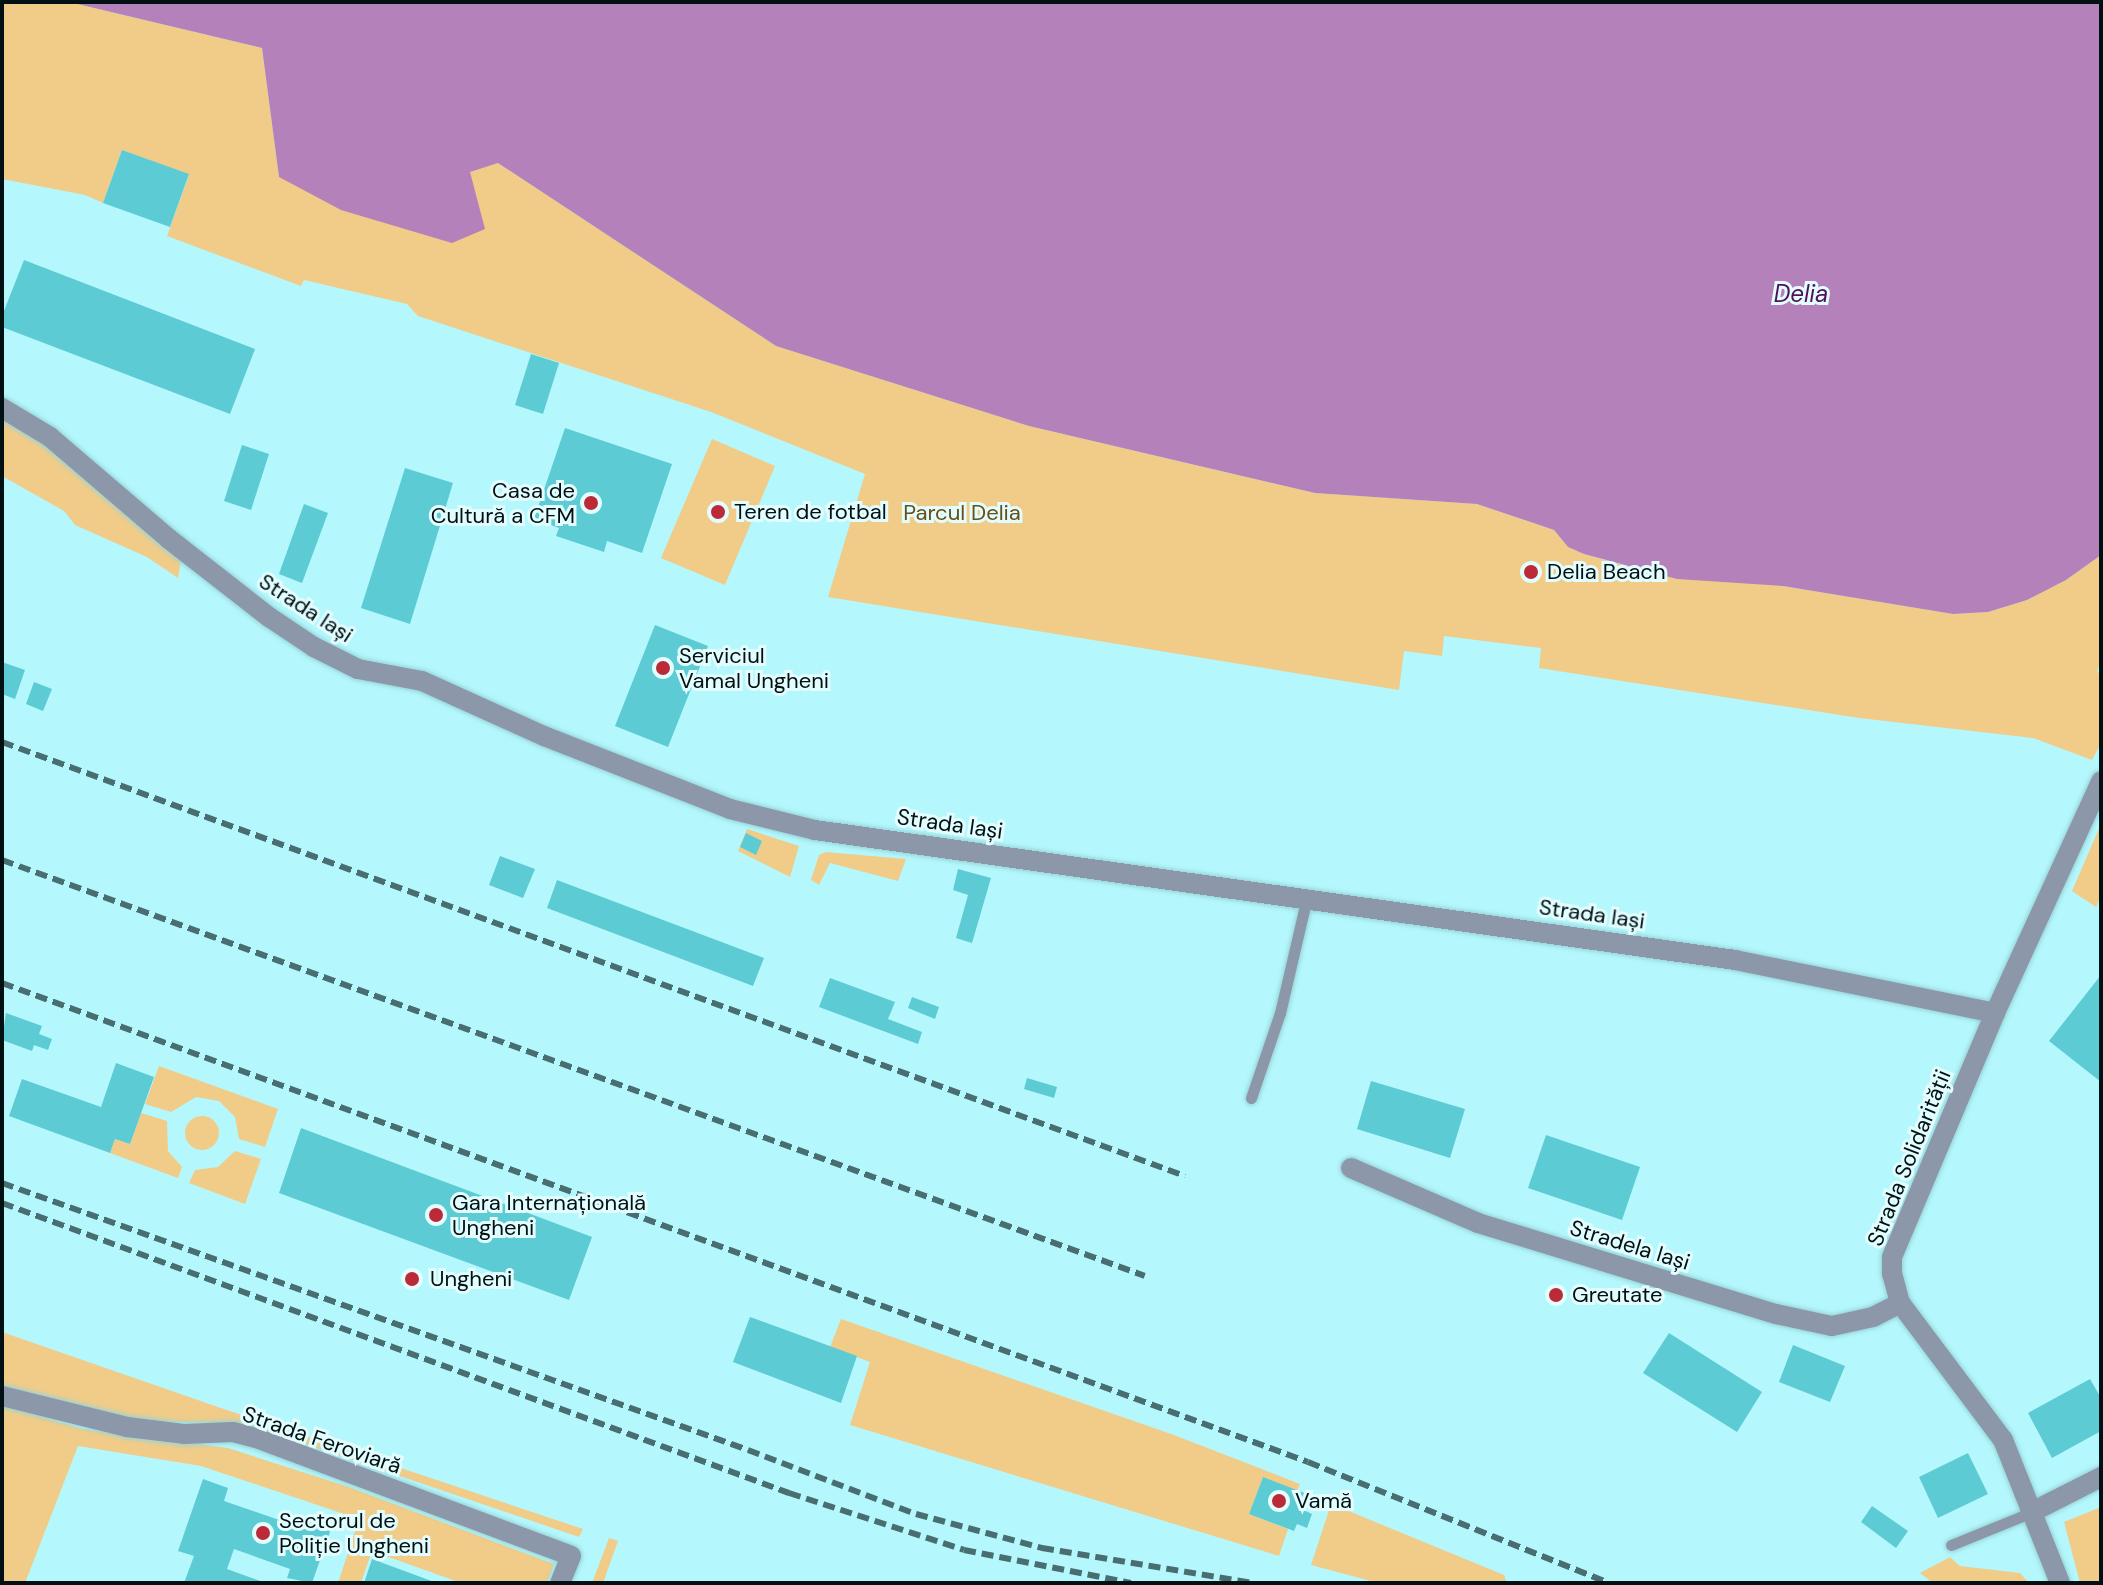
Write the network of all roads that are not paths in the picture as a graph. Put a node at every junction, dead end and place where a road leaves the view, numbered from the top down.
1 (2, 408) edge
2 (2101, 781) edge
3 (1307, 896) junction
4 (1995, 1013) junction
5 (1251, 1098) dead end
6 (1351, 1168) dead end
7 (1900, 1303) junction
8 (2, 1396) edge
9 (2101, 1477) edge
10 (2030, 1513) junction
11 (1951, 1545) dead end
12 (560, 1583) edge
13 (2060, 1583) edge

1 - 3 street, Strada Iași
2 - 4 street, Strada Solidarității
3 - 4 street, Strada Iași
3 - 5 lane
4 - 7 street, Strada Solidarității
6 - 7 street, Stradela Iași
7 - 10 street, Strada Solidarității
8 - 12 street, Strada Feroviară
9 - 10 street
10 - 11 lane
10 - 13 street, Strada Solidarității

